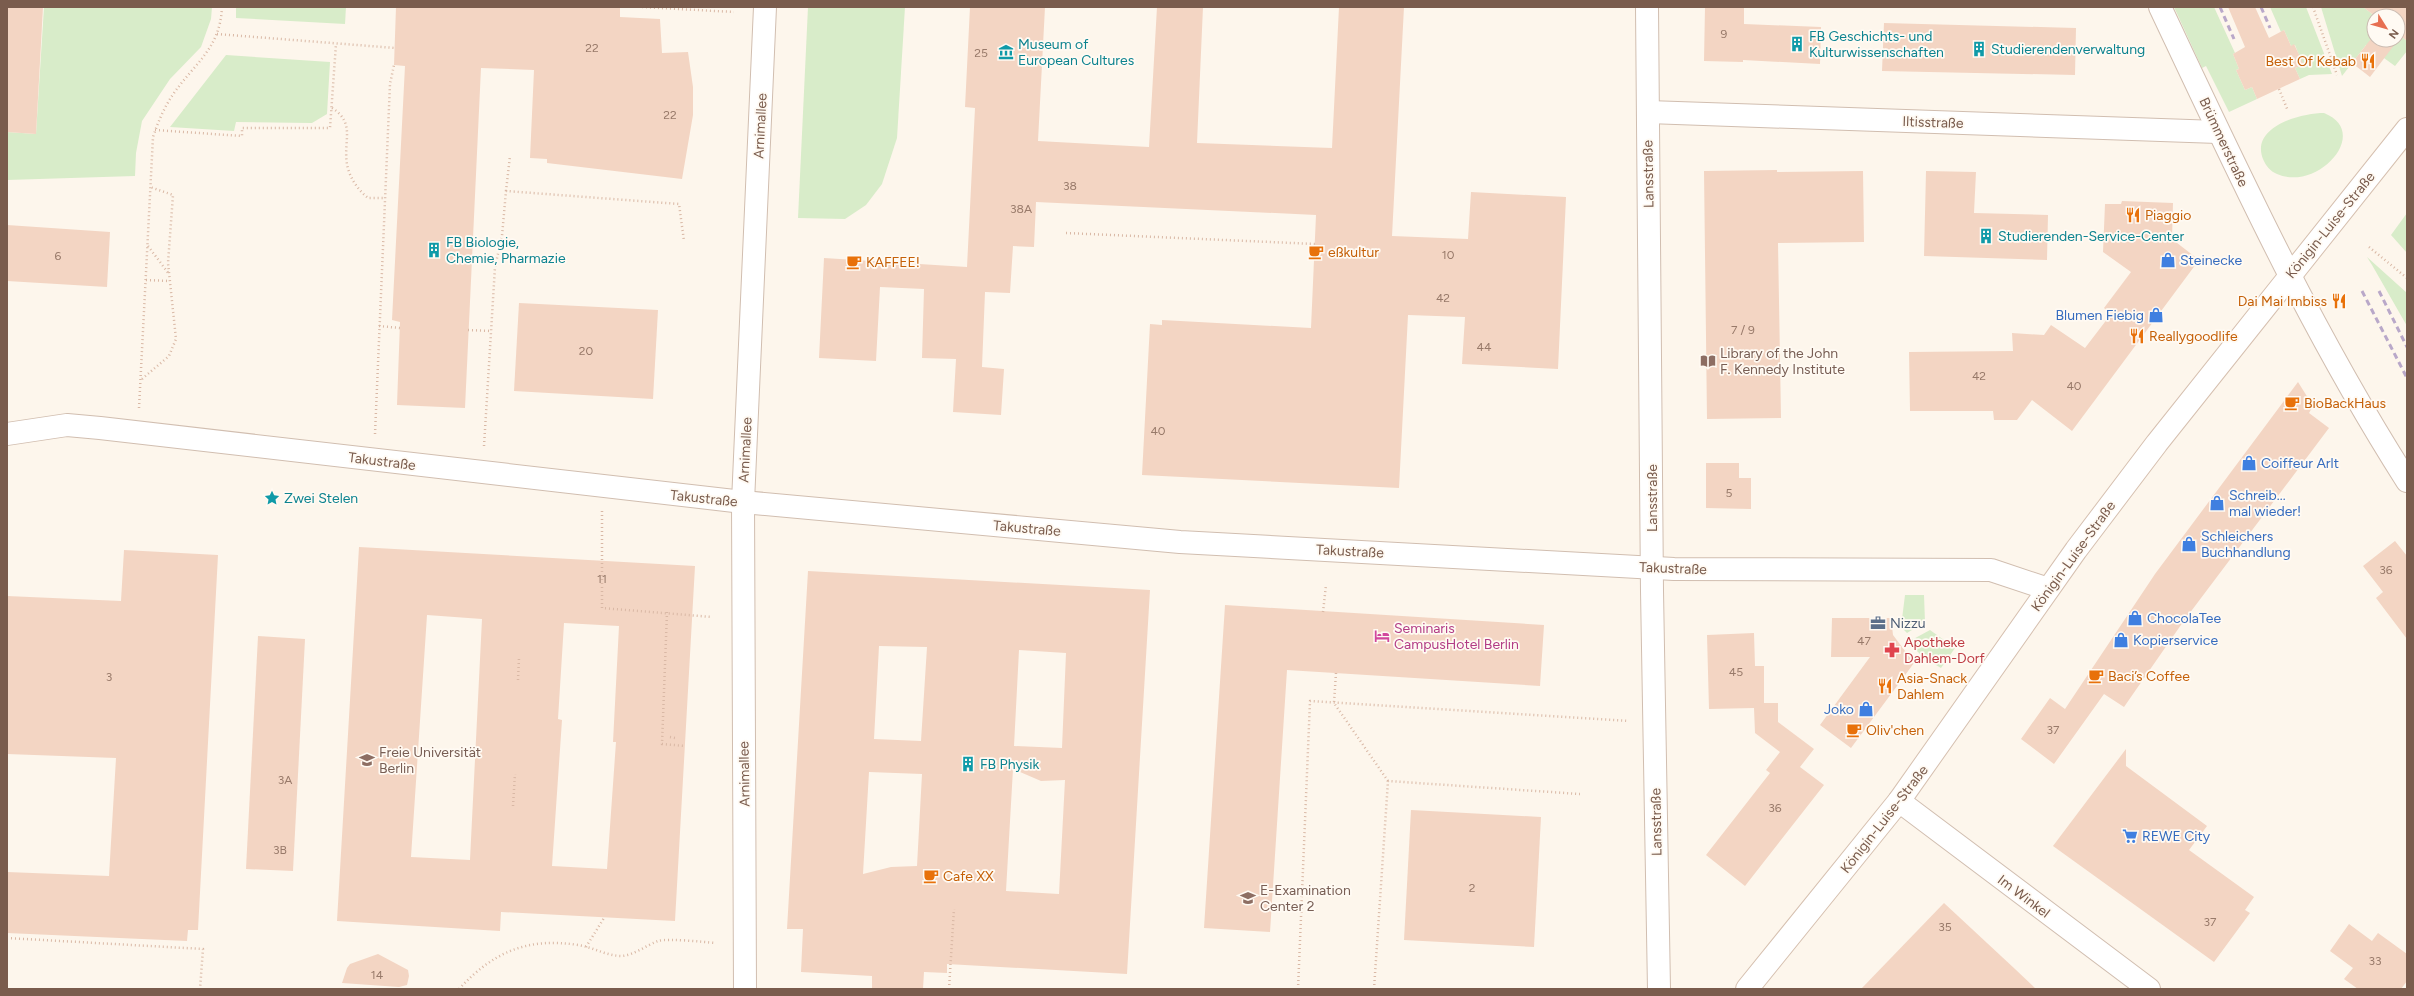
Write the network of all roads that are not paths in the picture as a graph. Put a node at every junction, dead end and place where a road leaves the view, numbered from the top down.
1 (765, 7) edge
2 (1647, 7) edge
3 (2160, 7) edge
4 (1648, 112) junction
5 (2407, 129) edge
6 (2218, 132) junction
7 (2289, 277) junction
8 (7, 434) edge
9 (2407, 481) edge
10 (743, 502) junction
11 (1652, 568) junction
12 (2048, 589) junction
13 (1899, 801) junction
14 (745, 989) edge
15 (1659, 989) edge
16 (1747, 989) edge
17 (2149, 989) edge

1 - 10 street, Arnimallee
2 - 4 street, Lansstraße
3 - 6 street, Brümmerstraße
4 - 6 street, Iltisstraße
4 - 11 street, Lansstraße
5 - 7 street, Königin-Luise-Straße
6 - 7 street, Brümmerstraße
7 - 9 street, Brümmerstraße
7 - 12 street, Königin-Luise-Straße
8 - 10 street, Takustraße
10 - 11 street, Takustraße
10 - 14 street, Arnimallee
11 - 12 street, Takustraße
11 - 15 street, Lansstraße
12 - 13 street, Königin-Luise-Straße
13 - 16 street, Königin-Luise-Straße
13 - 17 street, Im Winkel

